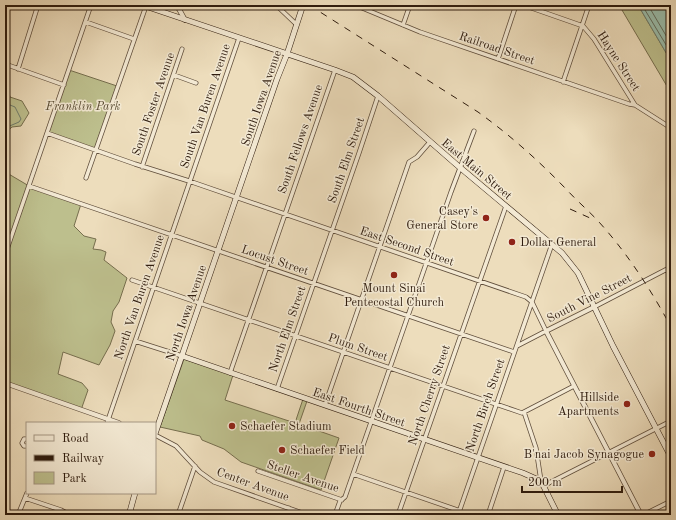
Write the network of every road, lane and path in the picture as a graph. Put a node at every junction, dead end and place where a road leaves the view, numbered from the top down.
1 (38, 5) edge
2 (91, 5) edge
3 (175, 5) edge
4 (276, 5) edge
5 (303, 5) edge
6 (355, 5) edge
7 (410, 5) edge
8 (516, 5) edge
9 (523, 5) edge
10 (589, 5) edge
11 (144, 6) edge
12 (185, 20) junction
13 (86, 22) junction
14 (296, 24) junction
15 (403, 25) junction
16 (582, 25) junction
17 (239, 38) junction
18 (134, 39) junction
19 (182, 49) dead end
20 (287, 54) junction
21 (498, 59) junction
22 (5, 64) edge
23 (18, 69) junction
24 (335, 70) junction
25 (174, 75) junction
26 (196, 82) dead end
27 (563, 82) junction
28 (64, 85) junction
29 (378, 96) junction
30 (635, 105) junction
31 (671, 128) edge
32 (474, 131) dead end
33 (47, 133) junction
34 (430, 142) junction
35 (95, 150) junction
36 (142, 167) junction
37 (461, 168) junction
38 (86, 178) dead end
39 (189, 181) junction
40 (29, 186) junction
41 (237, 198) junction
42 (506, 206) junction
43 (284, 214) junction
44 (332, 230) junction
45 (171, 235) junction
46 (552, 244) junction
47 (379, 247) junction
48 (218, 251) junction
49 (5, 255) edge
50 (427, 263) junction
51 (266, 267) junction
52 (671, 267) edge
53 (667, 269) junction
54 (671, 278) edge
55 (132, 280) dead end
56 (480, 282) junction
57 (313, 284) junction
58 (153, 287) junction
59 (361, 300) junction
60 (532, 302) junction
61 (200, 303) junction
62 (594, 307) junction
63 (408, 316) junction
64 (248, 320) junction
65 (546, 331) junction
66 (461, 334) junction
67 (295, 336) junction
68 (135, 341) junction
69 (517, 346) junction
70 (343, 352) junction
71 (514, 352) junction
72 (182, 356) junction
73 (390, 368) junction
74 (230, 373) junction
75 (5, 383) edge
76 (443, 386) junction
77 (574, 386) junction
78 (277, 389) junction
79 (325, 405) junction
80 (496, 405) junction
81 (524, 412) junction
82 (107, 421) edge
83 (372, 421) junction
84 (671, 421) edge
85 (656, 428) junction
86 (156, 432) edge
87 (156, 436) edge
88 (26, 439) edge
89 (424, 440) junction
90 (26, 447) edge
91 (609, 453) junction
92 (671, 456) edge
93 (478, 458) junction
94 (195, 466) junction
95 (504, 467) junction
96 (258, 471) dead end
97 (353, 474) junction
98 (542, 483) junction
99 (406, 492) junction
100 (27, 494) edge
101 (135, 494) edge
102 (25, 498) junction
103 (342, 500) junction
104 (671, 500) edge
105 (289, 508) junction
106 (459, 513) edge
107 (18, 515) edge
108 (70, 515) edge
109 (129, 515) edge
110 (178, 515) edge
111 (286, 515) edge
112 (308, 515) edge
113 (335, 515) edge
114 (398, 515) edge
115 (472, 515) edge
116 (488, 515) edge
117 (558, 515) edge
118 (642, 515) edge

1 - 23 street
2 - 13 street
3 - 12 street
4 - 14 street
5 - 14 main road, South Iowa Avenue
6 - 15 street, Railroad Street
7 - 15 street
8 - 21 street
9 - 16 street, Hayne Street
10 - 16 street
11 - 12 main road, East Main Street
11 - 18 street
12 - 17 main road, East Main Street
13 - 18 street
13 - 28 street
14 - 20 main road, South Iowa Avenue
15 - 21 street, Railroad Street
16 - 27 street
16 - 30 street, Hayne Street
17 - 20 main road, East Main Street
17 - 39 street, South Van Buren Avenue
18 - 35 street
19 - 25 street, South Foster Avenue
20 - 24 main road, East Main Street
20 - 41 main road, South Iowa Avenue
21 - 27 street, Railroad Street
22 - 23 street
23 - 28 street
24 - 29 main road, East Main Street
24 - 43 street, South Fellows Avenue
25 - 26 street
25 - 36 street, South Foster Avenue
27 - 30 street, Railroad Street
28 - 33 street
29 - 34 main road, East Main Street
29 - 44 street, South Elm Street
30 - 31 street, Hayne Street
32 - 37 street
33 - 35 street, East Second Street
33 - 40 street
34 - 37 main road, East Main Street
34 - 47 street
35 - 36 street, East Second Street
35 - 38 street
36 - 39 street, East Second Street
37 - 42 main road, East Main Street
37 - 50 street
39 - 41 street, East Second Street
39 - 45 street, North Van Buren Avenue
40 - 45 street, Locust Street
40 - 49 street
41 - 43 street, East Second Street
41 - 48 main road, North Iowa Avenue
42 - 46 main road, East Main Street
42 - 56 street, North Cherry Street
43 - 44 street, East Second Street
43 - 51 street, South Fellows Avenue
44 - 47 street, East Second Street
44 - 57 street, North Elm Street
45 - 48 street, Locust Street
45 - 58 street, North Van Buren Avenue
46 - 60 street, North Birch Street
46 - 62 main road, East Main Street
47 - 50 street, East Second Street
47 - 59 street
48 - 51 street, Locust Street
48 - 61 main road, North Iowa Avenue
50 - 56 street, East Second Street
50 - 63 street
51 - 57 street, Locust Street
51 - 64 street, South Fellows Avenue
52 - 53 street, South Vine Street
53 - 54 street
53 - 62 street, South Vine Street
55 - 58 street, Plum Street
56 - 60 street, East Second Street
56 - 66 street, North Cherry Street
57 - 59 street, Locust Street
57 - 67 street, North Elm Street
58 - 61 street, Plum Street
58 - 68 street, North Van Buren Avenue
59 - 63 street, Locust Street
59 - 70 street
60 - 65 street
60 - 69 street, North Birch Street
61 - 64 street, Plum Street
61 - 72 main road, North Iowa Avenue
62 - 65 street, South Vine Street
62 - 85 main road, East Main Street
63 - 66 street, Locust Street
63 - 73 street
64 - 67 street, Plum Street
64 - 74 street, South Fellows Avenue
65 - 69 street, South Vine Street
65 - 77 street
66 - 71 street, Locust Street
66 - 76 street, North Cherry Street
67 - 70 street, Plum Street
67 - 78 street, North Elm Street
68 - 72 street, East Fourth Street
68 - 82 street, North Van Buren Avenue
69 - 71 street, North Birch Street
70 - 73 street, Plum Street
70 - 79 street
71 - 80 street, North Birch Street
72 - 74 main road, East Fourth Street
72 - 86 main road, North Iowa Avenue
73 - 76 street, Plum Street
73 - 83 street
74 - 78 main road, East Fourth Street
75 - 82 street
76 - 80 street, Plum Street
76 - 89 street, North Cherry Street
77 - 81 street
77 - 91 street
78 - 79 main road, East Fourth Street
79 - 83 main road, East Fourth Street
80 - 81 street, Plum Street
80 - 93 street, North Birch Street
81 - 98 street
83 - 89 main road, East Fourth Street
83 - 97 street
84 - 85 street
85 - 91 street
85 - 92 main road, East Main Street
87 - 94 street
88 - 90 street
89 - 93 main road, East Fourth Street
89 - 99 street, North Cherry Street
91 - 98 street
91 - 118 street
93 - 95 main road, East Fourth Street
93 - 106 street, North Birch Street
94 - 105 street, Center Avenue
94 - 110 street
95 - 98 main road, East Fourth Street
95 - 116 street
96 - 103 street, Steller Avenue
97 - 99 street
97 - 103 street
98 - 117 main road
99 - 106 street
99 - 114 street, North Cherry Street
100 - 102 street
101 - 109 main road
102 - 107 street
102 - 108 street
103 - 113 street
104 - 118 street
105 - 111 street
105 - 112 street, Center Avenue
106 - 115 street

